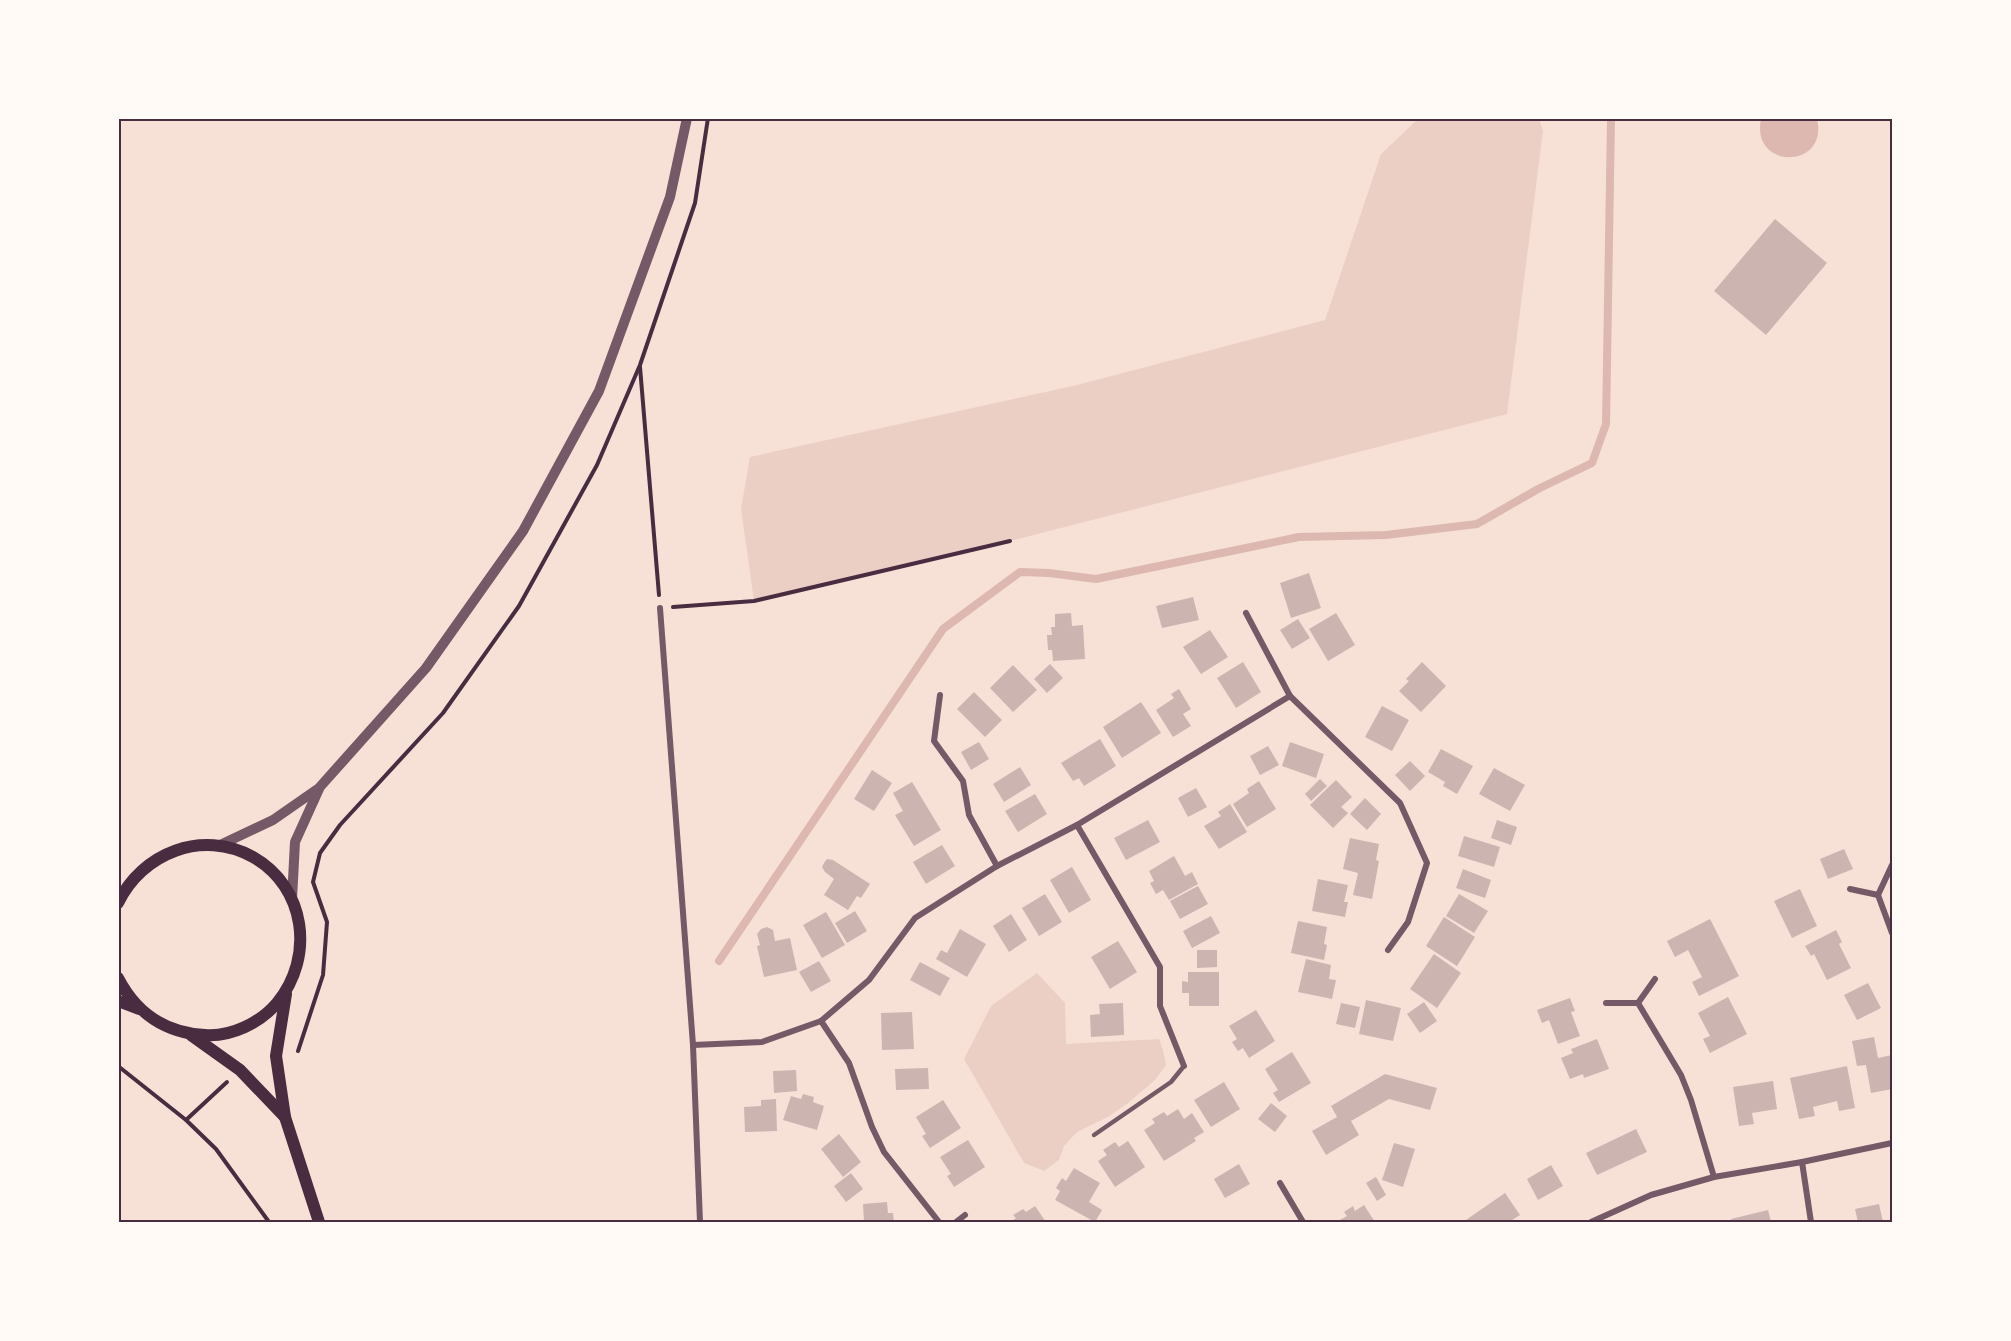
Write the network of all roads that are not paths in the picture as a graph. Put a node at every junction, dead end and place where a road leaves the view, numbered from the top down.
1 (687, 118) edge
2 (660, 608) road end
3 (1246, 613) dead end
4 (940, 695) dead end
5 (1290, 696) junction
6 (320, 788) junction
7 (1077, 825) junction
8 (218, 846) junction
9 (1892, 865) edge
10 (996, 866) junction
11 (1850, 889) dead end
12 (1878, 895) junction
13 (292, 899) junction
14 (118, 903) edge
15 (1893, 933) edge
16 (1388, 950) dead end
17 (118, 978) edge
18 (1655, 980) dead end
19 (287, 990) junction
20 (118, 1001) edge
21 (1606, 1003) dead end
22 (1638, 1003) junction
23 (140, 1009) junction
24 (821, 1021) junction
25 (190, 1034) junction
26 (693, 1045) junction
27 (1184, 1066) joint
28 (285, 1117) junction
29 (1094, 1135) dead end
30 (1893, 1143) edge
31 (1802, 1162) junction
32 (1714, 1177) junction
33 (1280, 1183) dead end
34 (966, 1215) dead end
35 (319, 1222) edge
36 (700, 1222) edge
37 (939, 1222) edge
38 (956, 1222) edge
39 (1303, 1222) edge
40 (1591, 1222) edge
41 (1811, 1222) edge

1 - 6 street
2 - 26 street
3 - 5 street
4 - 10 street
5 - 7 street
5 - 16 street
6 - 8 street
6 - 13 street
7 - 10 street
7 - 27 street
8 - 13 main road
8 - 14 main road
9 - 12 street
10 - 24 street
11 - 12 street
12 - 15 street
13 - 19 main road
17 - 23 main road
18 - 22 street
19 - 25 main road
19 - 28 main road
20 - 23 main road
21 - 22 street
22 - 32 street
23 - 25 main road
24 - 26 street
24 - 37 street
25 - 28 main road
26 - 36 street
27 - 29 lane
28 - 35 main road
30 - 31 street
31 - 32 street
31 - 41 street
32 - 40 street
33 - 39 street
34 - 38 street

